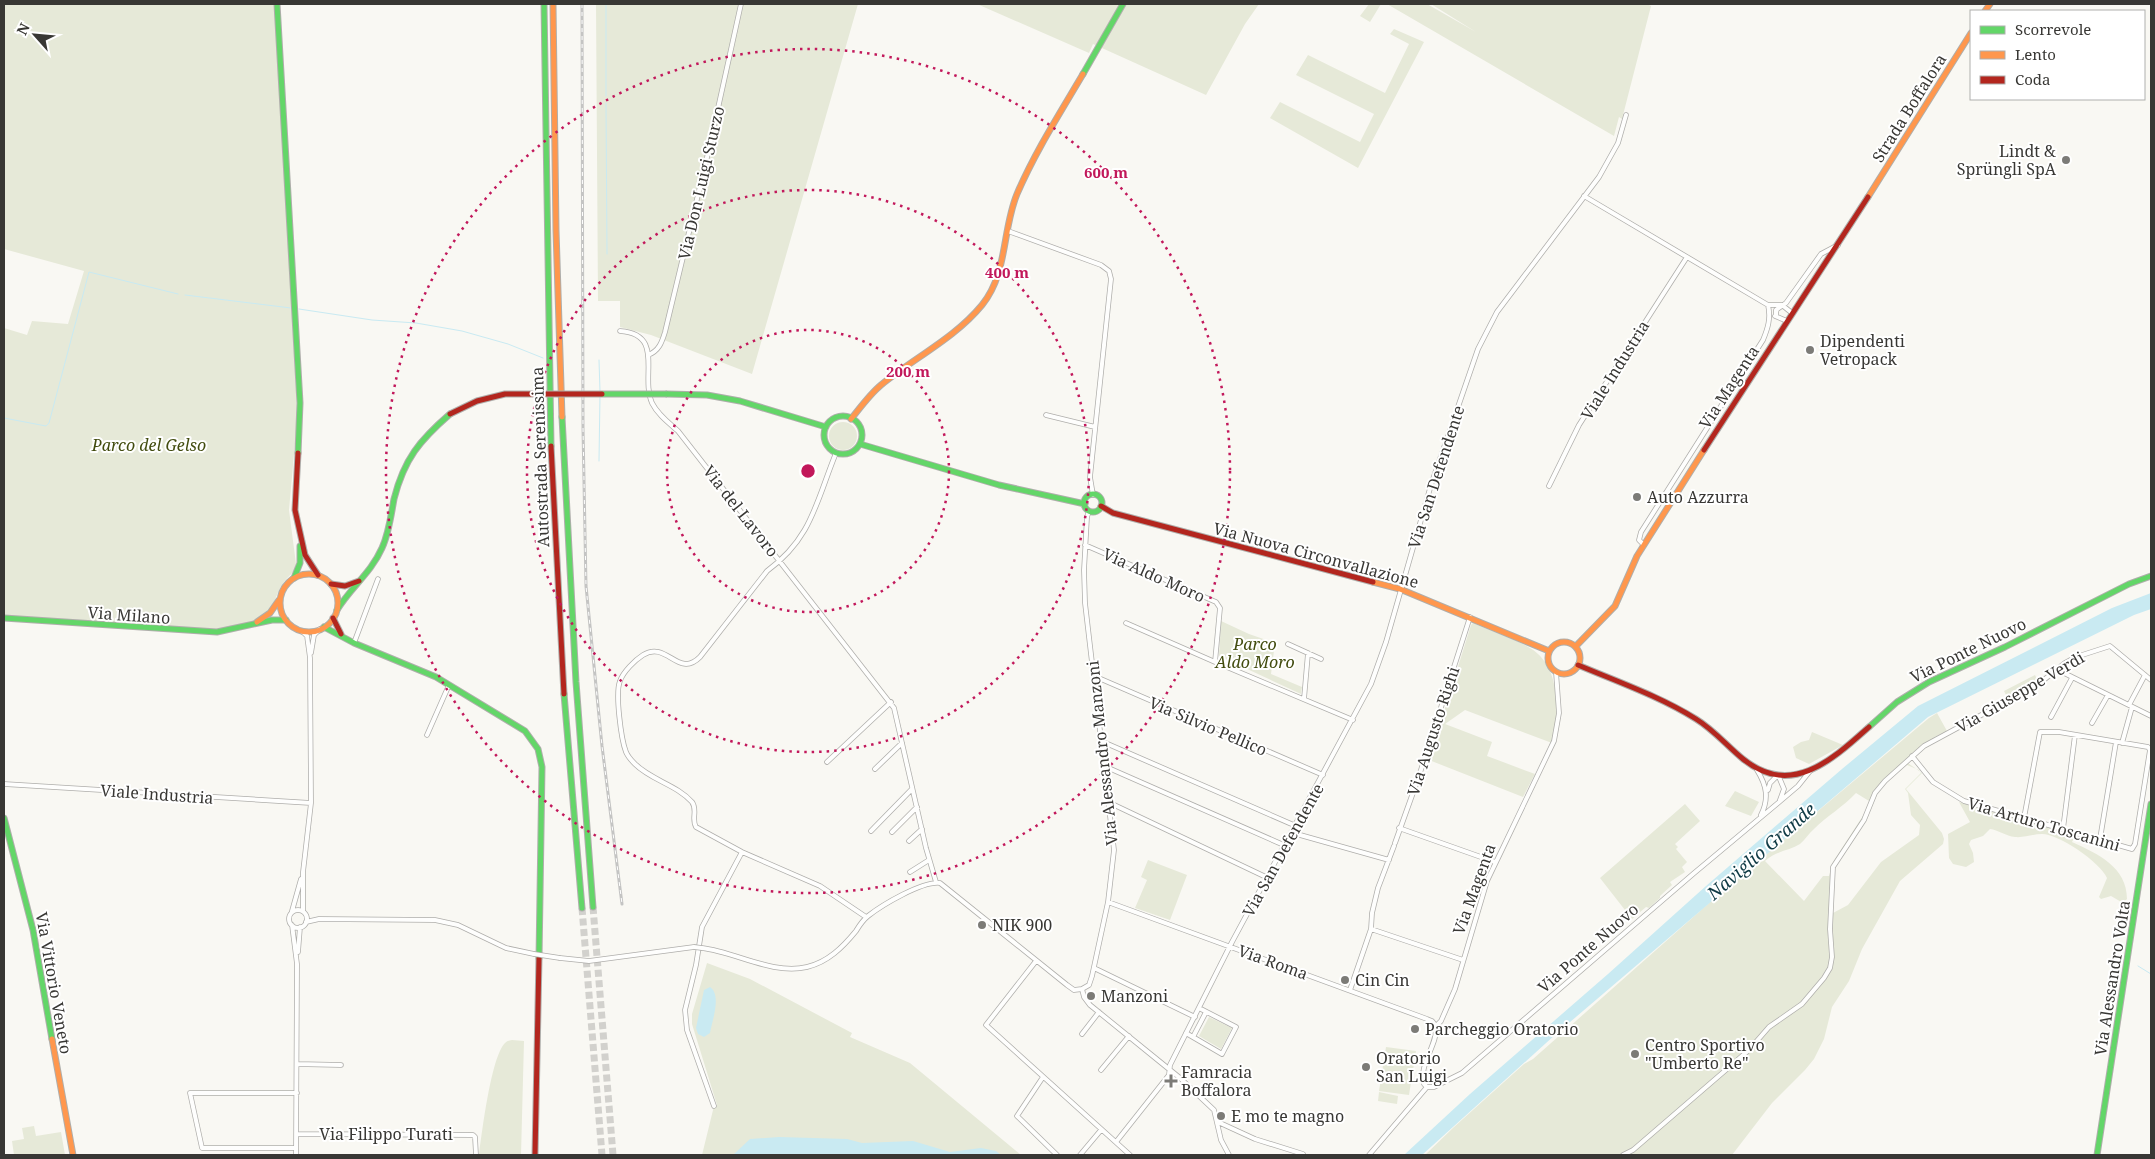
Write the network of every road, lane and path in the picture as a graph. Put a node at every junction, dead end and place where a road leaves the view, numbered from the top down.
1 (277, 4) edge
2 (544, 4) edge
3 (553, 4) edge
4 (740, 4) edge
5 (1123, 4) edge
6 (1970, 35) edge
7 (1626, 115) dead end
8 (1584, 196) junction
9 (1868, 196) joint
10 (1008, 231) junction
11 (1838, 245) junction
12 (1687, 257) junction
13 (1768, 305) junction
14 (1782, 306) junction
15 (1792, 313) junction
16 (1770, 314) junction
17 (1776, 316) junction
18 (1787, 321) junction
19 (620, 331) dead end
20 (648, 355) junction
21 (1046, 415) dead end
22 (852, 418) junction
23 (826, 427) junction
24 (1096, 427) junction
25 (860, 444) junction
26 (836, 453) junction
27 (1549, 486) dead end
28 (1092, 495) junction
29 (1085, 504) junction
30 (1101, 506) junction
31 (1089, 510) junction
32 (300, 540) junction
33 (1643, 544) junction
34 (1085, 545) junction
35 (781, 561) junction
36 (318, 575) junction
37 (2151, 576) edge
38 (294, 578) junction
39 (378, 579) dead end
40 (361, 580) junction
41 (330, 584) junction
42 (1400, 589) junction
43 (282, 592) junction
44 (337, 610) junction
45 (1470, 617) junction
46 (4, 618) edge
47 (333, 618) junction
48 (286, 620) junction
49 (1126, 623) dead end
50 (253, 625) junction
51 (322, 628) junction
52 (302, 631) junction
53 (343, 637) junction
54 (354, 643) junction
55 (1288, 644) dead end
56 (1576, 646) junction
57 (1549, 650) junction
58 (1308, 653) junction
59 (310, 658) junction
60 (1321, 659) dead end
61 (1216, 662) junction
62 (1578, 665) junction
63 (2056, 669) junction
64 (1556, 672) junction
65 (2145, 675) junction
66 (1094, 676) junction
67 (2072, 678) junction
68 (2151, 680) edge
69 (450, 685) junction
70 (2108, 695) junction
71 (1304, 699) junction
72 (891, 702) junction
73 (2131, 706) junction
74 (2151, 716) edge
75 (2051, 717) dead end
76 (1353, 720) junction
77 (2092, 723) dead end
78 (427, 735) dead end
79 (2075, 735) junction
80 (1101, 741) junction
81 (2116, 742) junction
82 (902, 743) junction
83 (2122, 743) junction
84 (1912, 756) junction
85 (827, 762) dead end
86 (1104, 766) junction
87 (875, 769) dead end
88 (1756, 770) junction
89 (1810, 771) junction
90 (1323, 775) junction
91 (1778, 776) junction
92 (4, 784) edge
93 (912, 789) junction
94 (1766, 794) junction
95 (2142, 801) junction
96 (1108, 802) junction
97 (2151, 803) edge
98 (311, 804) junction
99 (1778, 804) junction
100 (917, 806) junction
101 (4, 818) edge
102 (1760, 818) junction
103 (2024, 818) junction
104 (1296, 826) junction
105 (1399, 828) junction
106 (922, 829) junction
107 (2063, 829) junction
108 (871, 831) dead end
109 (892, 832) dead end
110 (1293, 833) junction
111 (2100, 839) junction
112 (909, 841) dead end
113 (1286, 846) junction
114 (742, 852) junction
115 (929, 860) junction
116 (1389, 860) junction
117 (1495, 862) junction
118 (303, 872) junction
119 (910, 872) dead end
120 (1268, 878) junction
121 (936, 882) junction
122 (1108, 902) junction
123 (582, 908) tunnel mouth
124 (593, 908) tunnel mouth
125 (302, 911) junction
126 (292, 912) junction
127 (306, 916) junction
128 (866, 918) junction
129 (319, 919) junction
130 (306, 922) junction
131 (292, 925) junction
132 (300, 927) junction
133 (1371, 928) junction
134 (1230, 946) junction
135 (1036, 960) junction
136 (1463, 960) junction
137 (297, 964) junction
138 (1094, 968) junction
139 (1082, 989) junction
140 (1350, 990) junction
141 (1199, 1008) junction
142 (1099, 1012) junction
143 (1206, 1012) junction
144 (1195, 1017) junction
145 (1436, 1026) junction
146 (1186, 1033) junction
147 (1082, 1034) dead end
148 (1129, 1036) junction
149 (1193, 1037) junction
150 (298, 1064) junction
151 (341, 1065) dead end
152 (1101, 1070) dead end
153 (1170, 1070) junction
154 (1043, 1077) junction
155 (1427, 1087) junction
156 (297, 1093) junction
157 (714, 1106) dead end
158 (1218, 1122) junction
159 (1101, 1130) junction
160 (297, 1134) junction
161 (1116, 1142) junction
162 (296, 1148) junction
163 (73, 1155) edge
164 (296, 1155) edge
165 (476, 1155) edge
166 (535, 1155) edge
167 (1057, 1155) edge
168 (1080, 1155) edge
169 (1130, 1155) edge
170 (1229, 1155) edge
171 (1304, 1155) edge
172 (1369, 1155) edge
173 (1623, 1155) edge
174 (2097, 1155) edge

1 - 32 main road
2 - 123 main road, Autostrada Serenissima
3 - 124 main road, Autostrada Serenissima
4 - 20 street, Via Don Luigi Sturzo
5 - 10 main road
6 - 9 main road, Strada Boffalora
7 - 8 street, Via San Defendente
8 - 12 street
8 - 42 street, Via San Defendente
9 - 11 main road, Via Magenta
10 - 22 main road
10 - 24 street
11 - 14 street, Via Magenta
11 - 15 main road, Via Magenta
12 - 13 street
12 - 27 street, Viale Industria
13 - 14 street
13 - 16 street
14 - 15 street
14 - 17 street, Via Magenta
15 - 18 main road, Via Magenta
16 - 17 street
16 - 33 street, Via Magenta
17 - 18 street
18 - 33 main road, Via Magenta
19 - 20 street, Via del Lavoro
20 - 35 street, Via del Lavoro
21 - 24 street
22 - 23 main road
22 - 25 main road
23 - 26 main road
23 - 40 main road, bridge
24 - 28 street
25 - 26 main road
25 - 29 main road
26 - 35 street
28 - 29 main road
28 - 30 main road
29 - 31 main road
30 - 31 main road
30 - 42 main road, Via Nuova Circonvallazione
31 - 34 street, Via Alessandro Manzoni
32 - 36 main road
32 - 38 main road
33 - 56 main road, Via Magenta
34 - 61 street, Via Aldo Moro
34 - 66 street, Via Alessandro Manzoni
35 - 72 street, Via del Lavoro
35 - 114 street
36 - 38 main road
36 - 41 main road
37 - 89 main road, Via Ponte Nuovo
38 - 43 main road
39 - 54 street
40 - 41 main road
40 - 44 main road
41 - 44 main road
42 - 45 main road, Via Nuova Circonvallazione
42 - 76 street, Via San Defendente
43 - 48 main road
43 - 50 main road, Via Milano
44 - 47 main road
45 - 57 main road, Via Nuova Circonvallazione
45 - 105 street, Via Augusto Righi
46 - 50 main road, Via Milano
47 - 51 main road
47 - 53 main road
48 - 50 main road, Via Milano
48 - 52 main road
49 - 61 street
51 - 52 main road
51 - 53 main road
51 - 59 street
52 - 59 street
53 - 54 main road
54 - 69 main road
55 - 58 street
56 - 57 main road
56 - 62 main road
57 - 64 main road
58 - 60 street
58 - 71 street
59 - 98 street
61 - 71 street
62 - 64 main road
62 - 88 main road
63 - 65 street, Via Giuseppe Verdi
63 - 67 street
63 - 84 street, Via Giuseppe Verdi
64 - 117 street, Via Magenta
65 - 68 street, Via Giuseppe Verdi
65 - 73 street
66 - 80 street, Via Alessandro Manzoni
66 - 90 street, Via Silvio Pellico
67 - 70 street
67 - 75 street
69 - 78 street
69 - 166 main road
70 - 73 street
70 - 77 street
71 - 76 street
72 - 82 street, Via del Lavoro
72 - 85 street
73 - 74 street
73 - 83 street
76 - 90 street, Via San Defendente
79 - 81 street
79 - 103 street
79 - 107 street
80 - 86 street, Via Alessandro Manzoni
80 - 104 street
81 - 83 street
81 - 111 street
82 - 87 street
82 - 93 street, Via del Lavoro
83 - 95 street
84 - 103 street, Via Arturo Toscanini
84 - 173 street, Via Giuseppe Verdi
86 - 96 street, Via Alessandro Manzoni
86 - 113 street
88 - 91 main road, Via Ponte Nuovo
88 - 94 street
89 - 91 main road, Via Ponte Nuovo
89 - 99 street, Via Ponte Nuovo
90 - 104 street, Via San Defendente
91 - 94 street
91 - 99 street
92 - 98 street, Viale Industria
93 - 100 street, Via del Lavoro
93 - 108 street
94 - 102 street
95 - 97 street, Via Alessandro Volta
95 - 111 street, Via Arturo Toscanini
96 - 120 street
96 - 122 street, Via Alessandro Manzoni
97 - 174 main road, Via Alessandro Volta
98 - 118 street
99 - 102 street, Via Ponte Nuovo
100 - 106 street, Via del Lavoro
100 - 109 street
101 - 163 main road, Via Vittorio Veneto
102 - 155 street, Via Ponte Nuovo
103 - 107 street, Via Arturo Toscanini
104 - 110 street, Via San Defendente
105 - 116 street, Via Augusto Righi
105 - 117 street
106 - 112 street
106 - 115 street, Via del Lavoro
107 - 111 street, Via Arturo Toscanini
110 - 113 street, Via San Defendente
110 - 116 street
113 - 120 street, Via San Defendente
114 - 128 street
114 - 157 street
115 - 119 street
115 - 121 street, Via del Lavoro
116 - 133 street, Via Augusto Righi
117 - 136 street, Via Magenta
118 - 125 street
118 - 126 street
120 - 134 street, Via San Defendente
121 - 128 street
121 - 135 street
122 - 134 street, Via Roma
122 - 138 street, Via Alessandro Manzoni
125 - 126 street
125 - 127 street
126 - 131 street
127 - 129 street
127 - 130 street
128 - 129 street, bridge
129 - 130 street
130 - 132 street
131 - 132 street
131 - 137 street
132 - 137 street
133 - 136 street
133 - 140 street, Via Augusto Righi
134 - 140 street, Via Roma
134 - 141 street, Via San Defendente
135 - 139 street
135 - 154 street
136 - 145 street, Via Magenta
137 - 150 street
138 - 139 street, Via Alessandro Manzoni
138 - 144 street
139 - 142 street
140 - 145 street, Via Roma
141 - 143 street
141 - 144 street, Via San Defendente
142 - 147 street
142 - 148 street
143 - 149 street
143 - 149 street
144 - 146 street, Via San Defendente
145 - 155 street, Via Magenta
146 - 149 street
146 - 153 street, Via San Defendente
148 - 152 street
148 - 153 street
150 - 151 street
150 - 156 street
153 - 158 street
153 - 161 street
154 - 159 street
154 - 167 street
155 - 172 street
156 - 160 street
156 - 162 street
158 - 170 street
158 - 171 street
159 - 161 street
159 - 168 street
160 - 162 street
160 - 165 street, Via Filippo Turati
161 - 169 street
162 - 164 street

